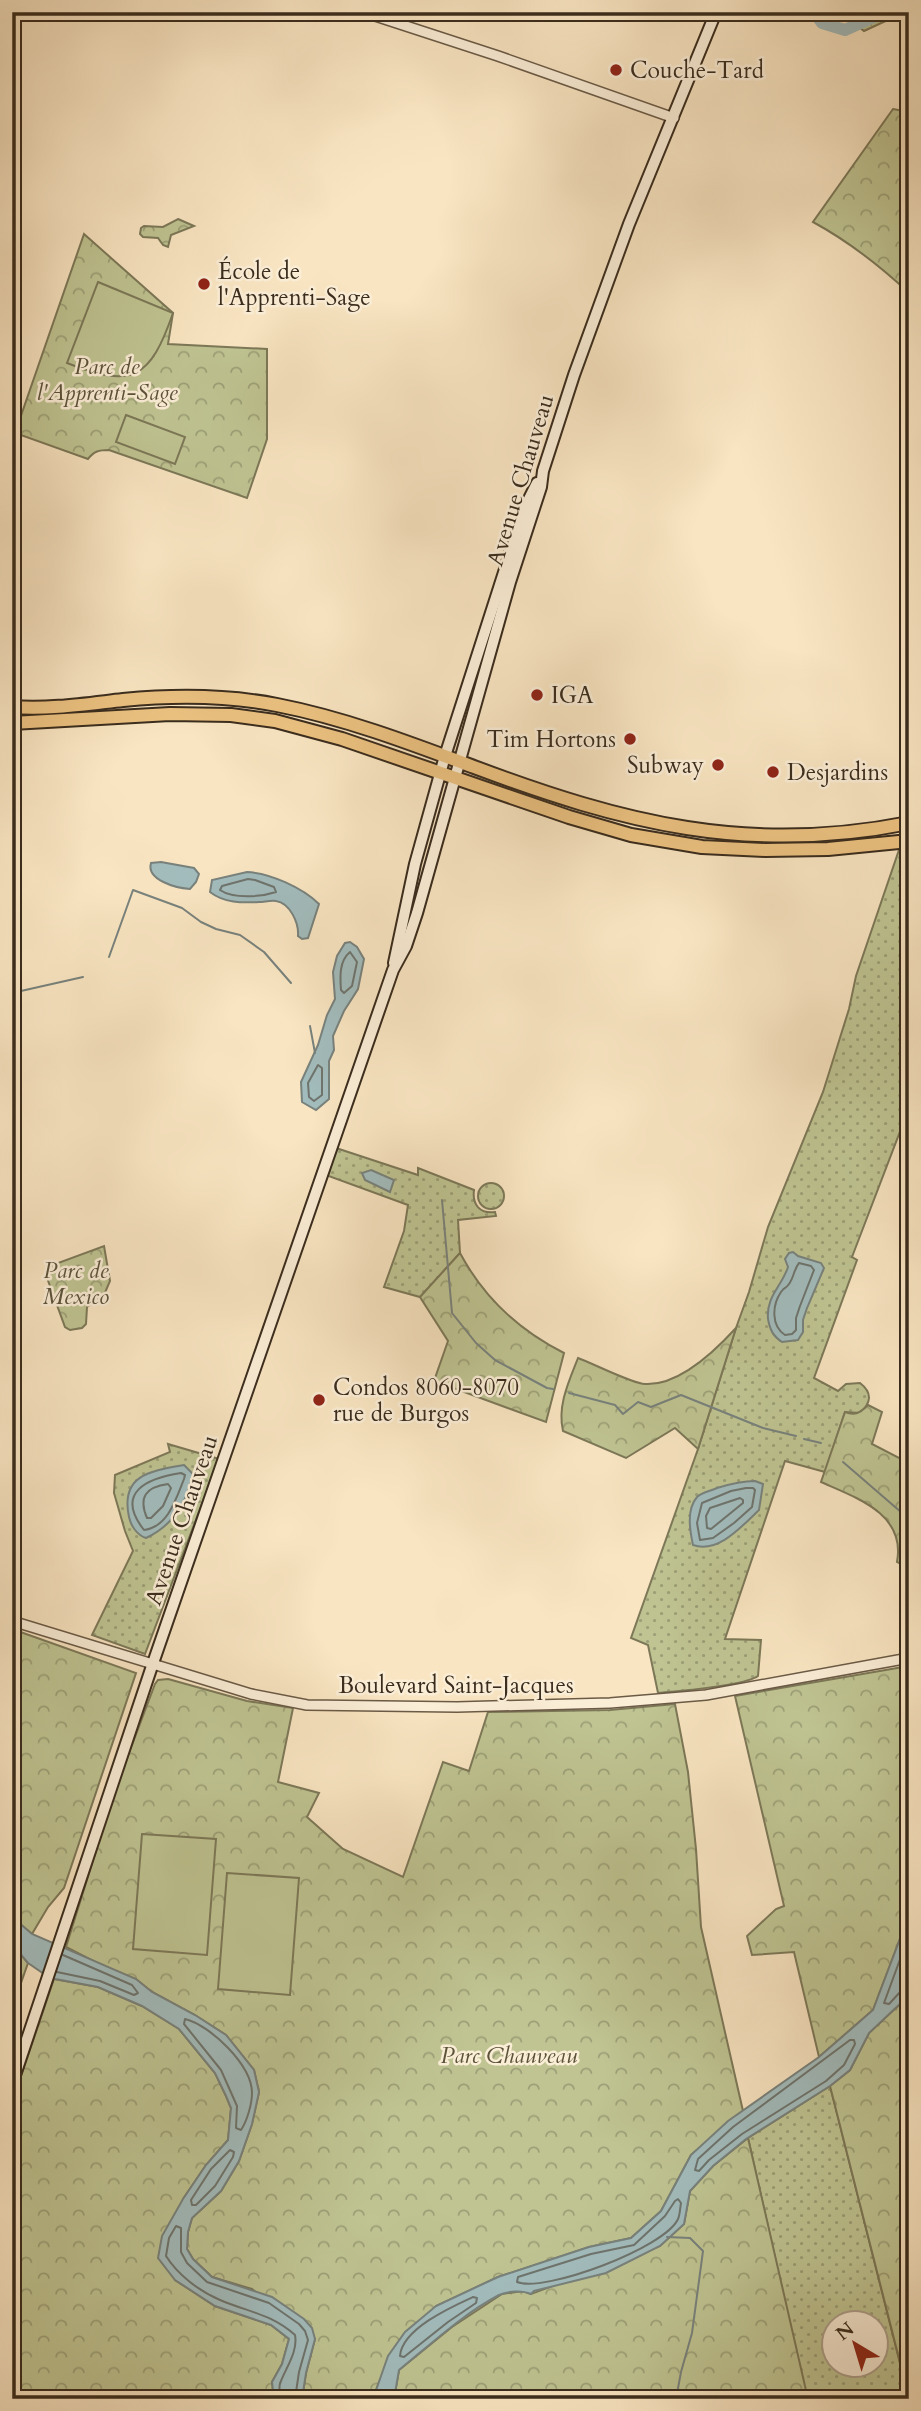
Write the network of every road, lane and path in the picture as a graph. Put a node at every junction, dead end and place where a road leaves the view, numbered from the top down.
1 (363, 12) edge
2 (716, 12) edge
3 (674, 118) junction
4 (543, 471) junction
5 (12, 707) edge
6 (12, 723) edge
7 (445, 756) junction
8 (459, 761) junction
9 (440, 772) junction
10 (455, 778) junction
11 (909, 822) edge
12 (909, 841) edge
13 (393, 970) junction
14 (12, 1621) edge
15 (909, 1658) edge
16 (152, 1666) junction
17 (12, 2084) edge

1 - 3 street
2 - 3 main road, Avenue Chauveau
3 - 4 main road, Avenue Chauveau
4 - 7 main road, Avenue Chauveau
4 - 8 main road, Avenue Chauveau
5 - 7 highway
6 - 9 highway
7 - 8 highway
7 - 9 main road, Avenue Chauveau
8 - 10 main road, Avenue Chauveau
8 - 11 highway
9 - 10 highway
9 - 13 main road, Avenue Chauveau
10 - 12 highway
10 - 13 main road, Avenue Chauveau
13 - 16 main road, Avenue Chauveau
14 - 16 street, Boulevard Saint-Jacques
15 - 16 street, Boulevard Saint-Jacques
16 - 17 main road, Avenue Chauveau

